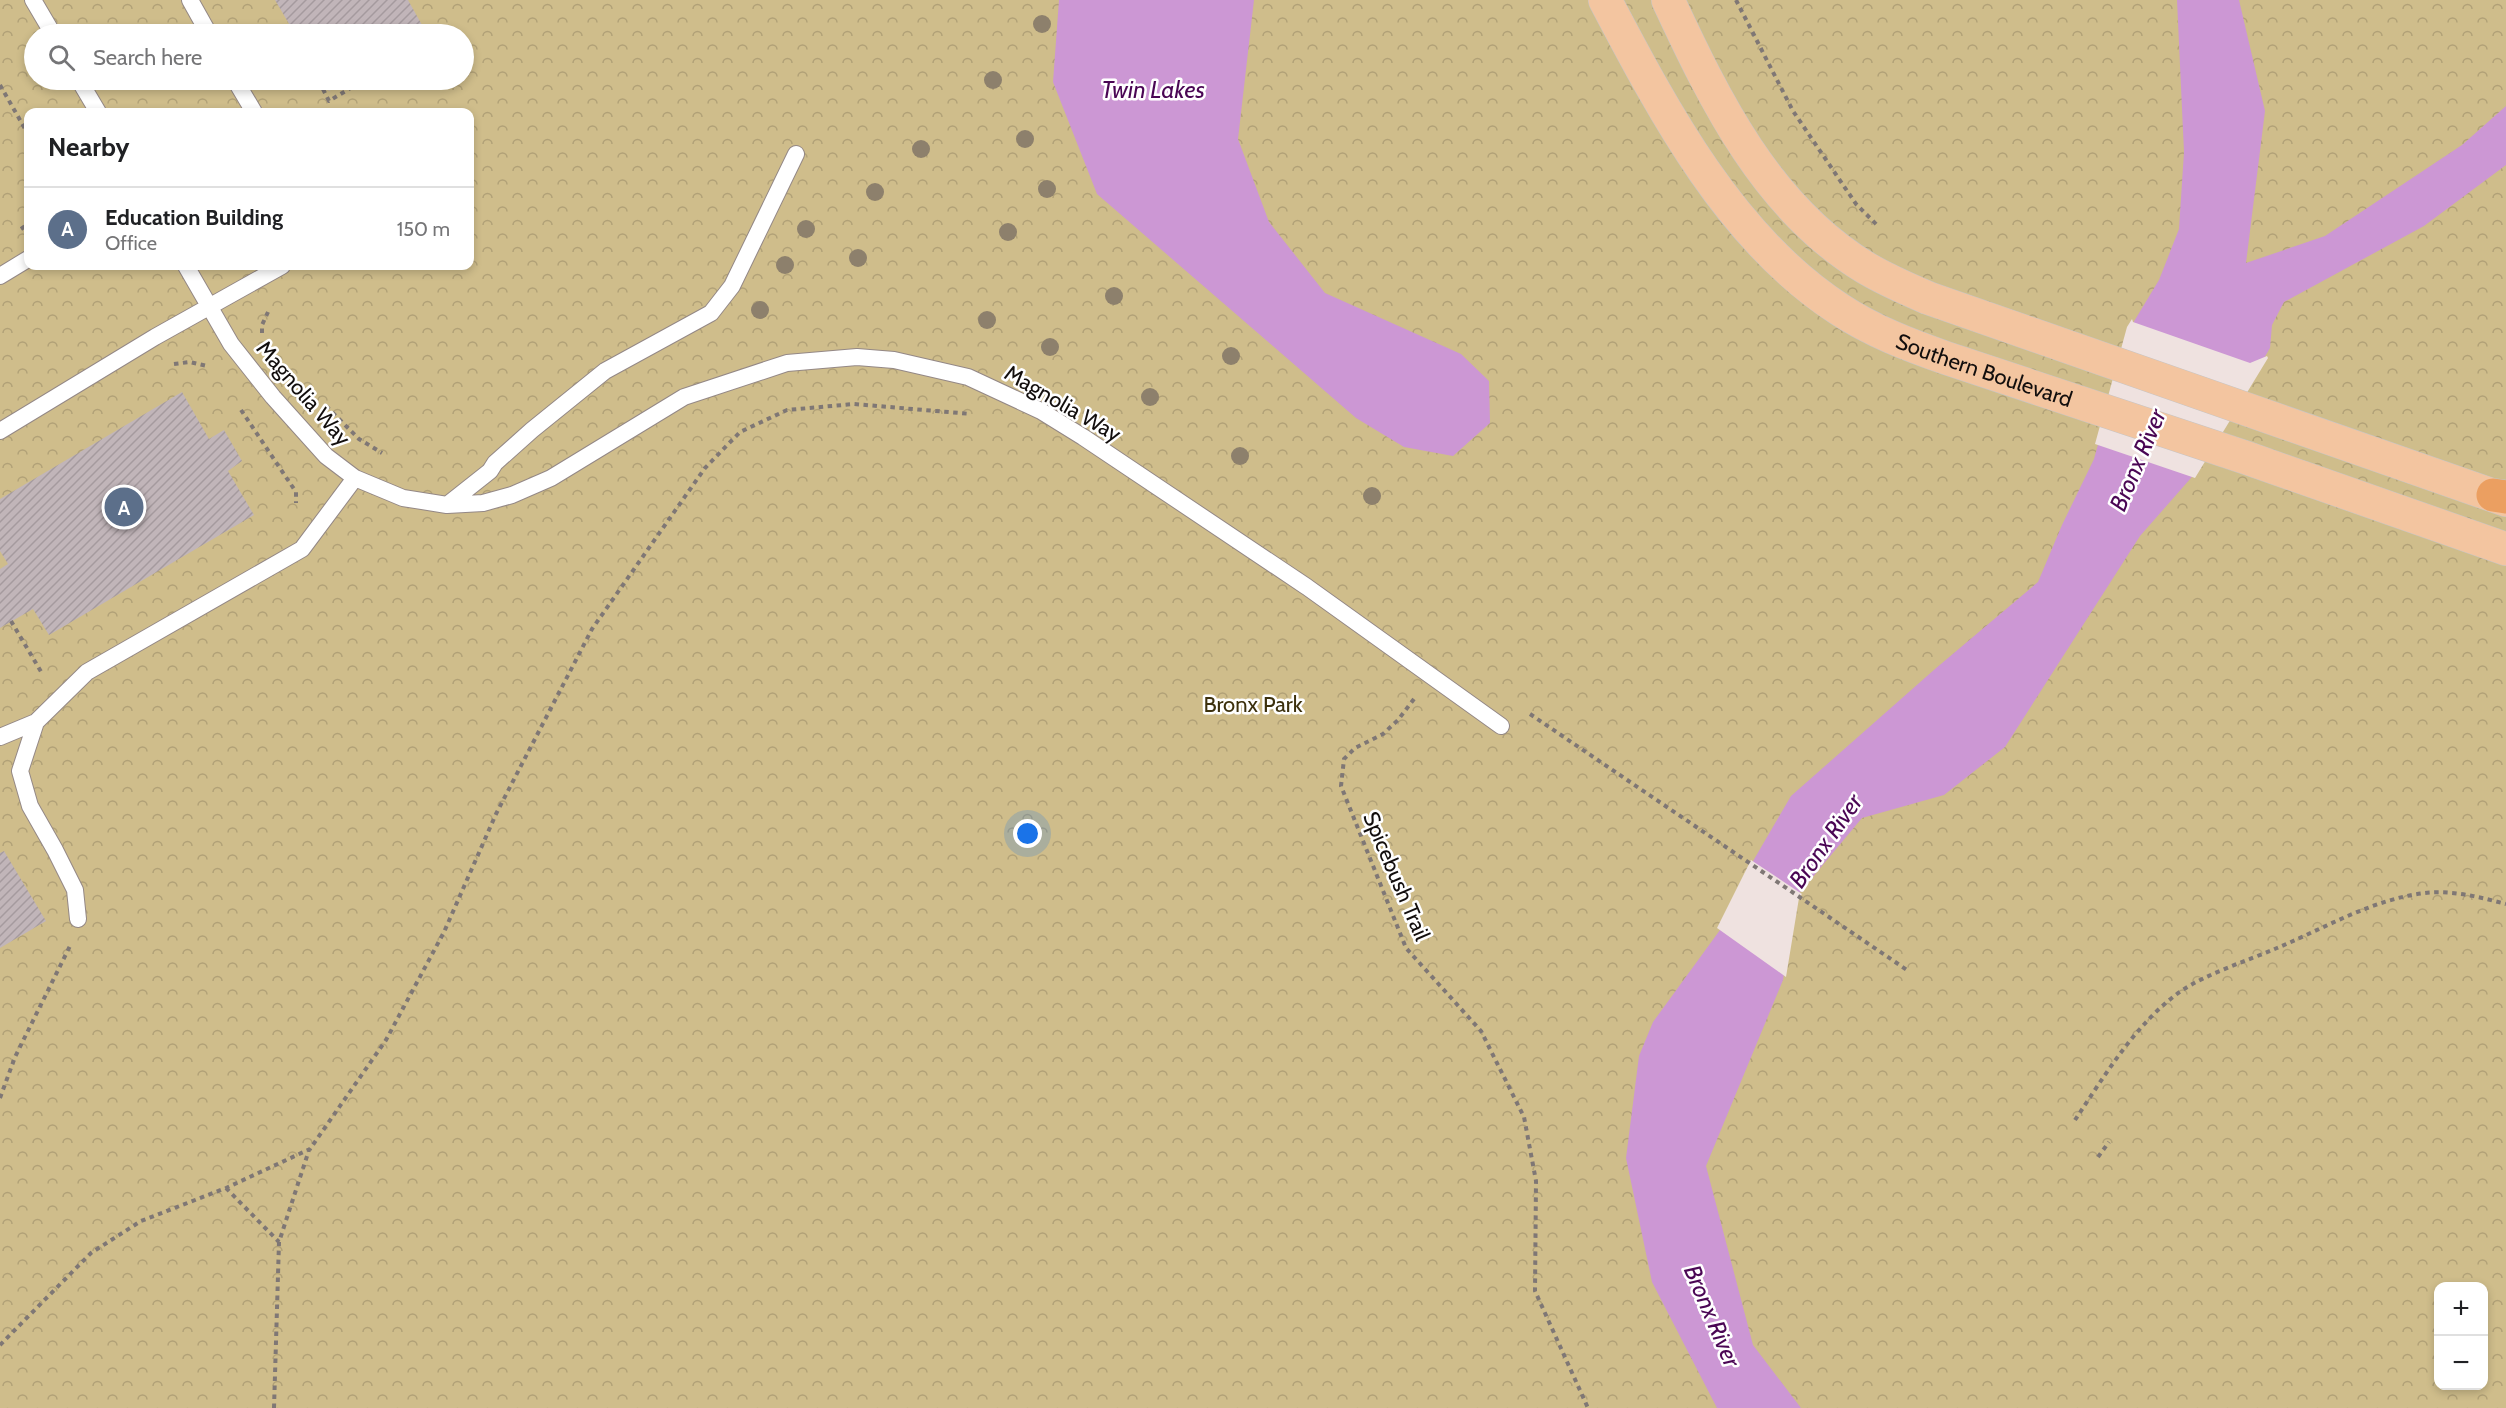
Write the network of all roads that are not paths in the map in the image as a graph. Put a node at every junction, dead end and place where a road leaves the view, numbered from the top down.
1 (33, 0) edge
2 (190, 0) edge
3 (1605, 0) edge
4 (1668, 0) edge
5 (47, 24) edge
6 (203, 24) edge
7 (85, 90) edge
8 (241, 90) edge
9 (96, 108) edge
10 (252, 108) edge
11 (796, 154) dead end
12 (24, 261) edge
13 (188, 270) edge
14 (275, 270) edge
15 (0, 276) edge
16 (210, 306) junction
17 (0, 431) edge
18 (355, 478) junction
19 (2502, 497) edge
20 (447, 505) junction
21 (2506, 549) edge
22 (36, 722) junction
23 (1501, 726) dead end
24 (0, 737) edge
25 (78, 919) road end

1 - 5 lane
2 - 6 lane
3 - 21 main road, Southern Boulevard
4 - 19 main road
7 - 9 lane
8 - 10 lane
11 - 20 lane
12 - 15 lane
13 - 16 lane, Magnolia Way
14 - 16 lane
16 - 17 lane
16 - 18 lane, Magnolia Way
18 - 20 lane, Magnolia Way
18 - 22 lane
20 - 23 lane, Magnolia Way
22 - 24 lane
22 - 25 lane

